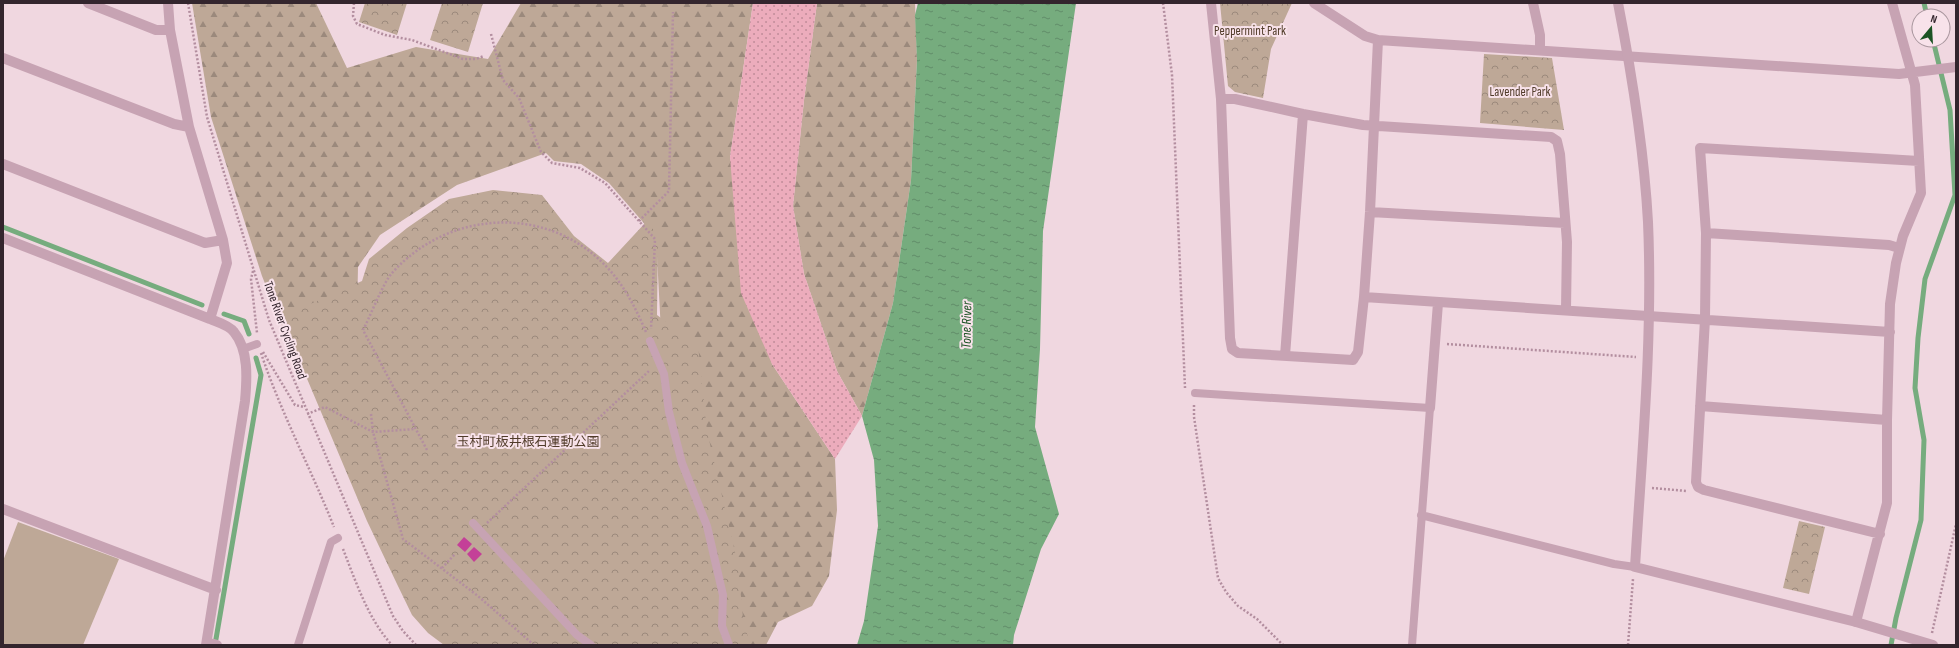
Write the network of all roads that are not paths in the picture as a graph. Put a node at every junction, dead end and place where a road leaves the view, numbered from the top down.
1 (88, 3) edge
2 (168, 3) edge
3 (1211, 3) edge
4 (1314, 3) edge
5 (1533, 3) edge
6 (1618, 3) edge
7 (1892, 3) edge
8 (1326, 6) edge
9 (170, 30) junction
10 (1378, 40) junction
11 (1540, 50) junction
12 (1628, 57) junction
13 (3, 58) edge
14 (1953, 67) edge
15 (1912, 73) junction
16 (1221, 99) junction
17 (1303, 114) junction
18 (1375, 126) junction
19 (189, 127) junction
20 (1919, 160) junction
21 (3, 164) edge
22 (1370, 212) junction
23 (1565, 223) junction
24 (1706, 233) junction
25 (3, 238) edge
26 (223, 240) junction
27 (1899, 248) junction
28 (1364, 298) junction
29 (1438, 303) junction
30 (1566, 310) junction
31 (1650, 316) junction
32 (210, 319) junction
33 (1706, 319) junction
34 (1890, 332) junction
35 (650, 341) road end
36 (257, 344) road end
37 (243, 349) junction
38 (1285, 356) junction
39 (1195, 393) road end
40 (1700, 406) junction
41 (1430, 408) junction
42 (1887, 420) junction
43 (3, 509) edge
44 (1421, 515) junction
45 (473, 523) dead end
46 (1880, 534) junction
47 (338, 538) road end
48 (1635, 567) junction
49 (216, 590) junction
50 (1856, 622) junction
51 (1928, 643) edge
52 (210, 644) edge
53 (298, 645) edge
54 (591, 645) edge
55 (729, 645) edge
56 (1412, 645) edge

1 - 9 street
2 - 9 street
3 - 16 street
4 - 8 street
5 - 11 street
6 - 12 street
7 - 15 street
8 - 10 street
9 - 19 street
10 - 11 street
10 - 18 street
11 - 12 street
12 - 15 street
12 - 31 street
13 - 19 street
14 - 15 street
15 - 20 street
16 - 17 street
16 - 38 street
17 - 18 street
17 - 38 street
18 - 22 street
18 - 23 street
19 - 26 street
20 - 24 street
20 - 27 street
21 - 26 street
22 - 23 street
22 - 28 street
23 - 30 street
24 - 27 street
24 - 33 street
25 - 32 street
26 - 32 street
27 - 34 street
28 - 29 street
28 - 38 street
29 - 30 street
29 - 41 street
30 - 31 street
31 - 33 street
31 - 48 street
32 - 37 street
33 - 34 street
33 - 40 street
34 - 42 street
35 - 55 lane
36 - 37 lane
37 - 49 street
39 - 41 lane
40 - 42 street
40 - 46 street
41 - 44 lane
42 - 46 street
43 - 49 street
44 - 48 lane
44 - 56 lane
45 - 54 lane
46 - 50 street
47 - 53 lane
48 - 50 street
49 - 52 street
50 - 51 street

